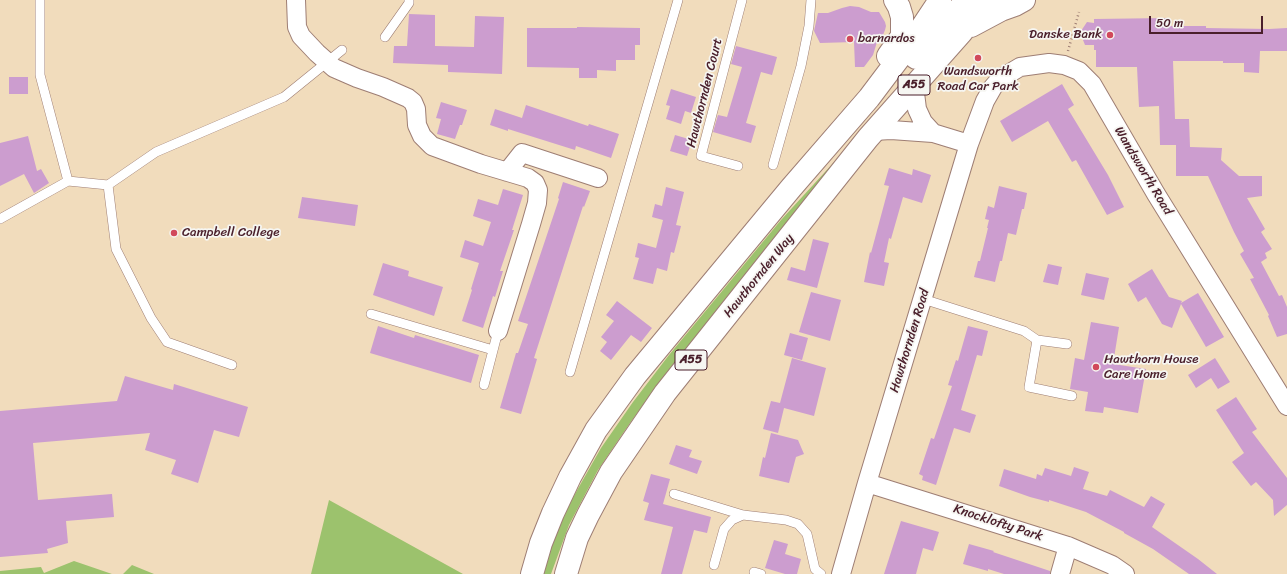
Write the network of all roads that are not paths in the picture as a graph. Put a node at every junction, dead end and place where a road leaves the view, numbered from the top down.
1 (40, 0) edge
2 (296, 0) edge
3 (409, 0) edge
4 (678, 0) edge
5 (742, 0) edge
6 (811, 0) edge
7 (895, 0) edge
8 (940, 0) edge
9 (967, 0) edge
10 (987, 0) edge
11 (1024, 0) edge
12 (961, 33) junction
13 (385, 37) dead end
14 (342, 50) dead end
15 (327, 62) junction
16 (914, 86) junction
17 (869, 98) junction
18 (874, 131) junction
19 (933, 134) junction
20 (969, 144) junction
21 (773, 165) dead end
22 (738, 166) dead end
23 (507, 172) junction
24 (598, 178) dead end
25 (68, 181) junction
26 (108, 185) junction
27 (791, 188) junction
28 (0, 219) edge
29 (923, 299) junction
30 (371, 314) dead end
31 (498, 331) joint
32 (1037, 340) junction
33 (1067, 344) dead end
34 (493, 350) junction
35 (232, 365) dead end
36 (570, 372) dead end
37 (484, 385) dead end
38 (1072, 396) dead end
39 (1287, 406) edge
40 (867, 482) junction
41 (674, 494) dead end
42 (742, 515) junction
43 (1068, 546) junction
44 (714, 565) dead end
45 (816, 573) edge
46 (532, 574) edge
47 (566, 574) edge
48 (841, 574) edge
49 (1060, 574) edge
50 (1125, 574) edge

1 - 25 lane
2 - 15 street
3 - 13 lane
4 - 36 lane
5 - 22 lane, Hawthornden Court
6 - 21 lane
7 - 27 highway
8 - 17 highway, A55
9 - 17 highway
10 - 12 highway, Hawthornden Way / A55
11 - 12 highway
12 - 16 highway, Hawthornden Way / A55
14 - 15 lane
15 - 23 street
15 - 26 lane
16 - 18 highway, Hawthornden Way / A55
16 - 19 street
17 - 27 highway, A55
18 - 19 street
18 - 47 highway, Hawthornden Way / A55
19 - 20 street
20 - 29 street, Hawthornden Road
20 - 39 street, Wandsworth Road
23 - 24 street
23 - 31 street
25 - 26 lane
25 - 28 lane
26 - 35 lane
27 - 46 highway, A55
29 - 32 lane
29 - 40 street, Hawthornden Road
30 - 34 lane
31 - 34 lane
32 - 33 lane
32 - 38 lane
34 - 37 lane
40 - 43 street, Knocklofty Park
40 - 48 street, Hawthornden Road
41 - 42 lane
42 - 44 lane
42 - 45 lane
43 - 49 street
43 - 50 street, Knocklofty Park

